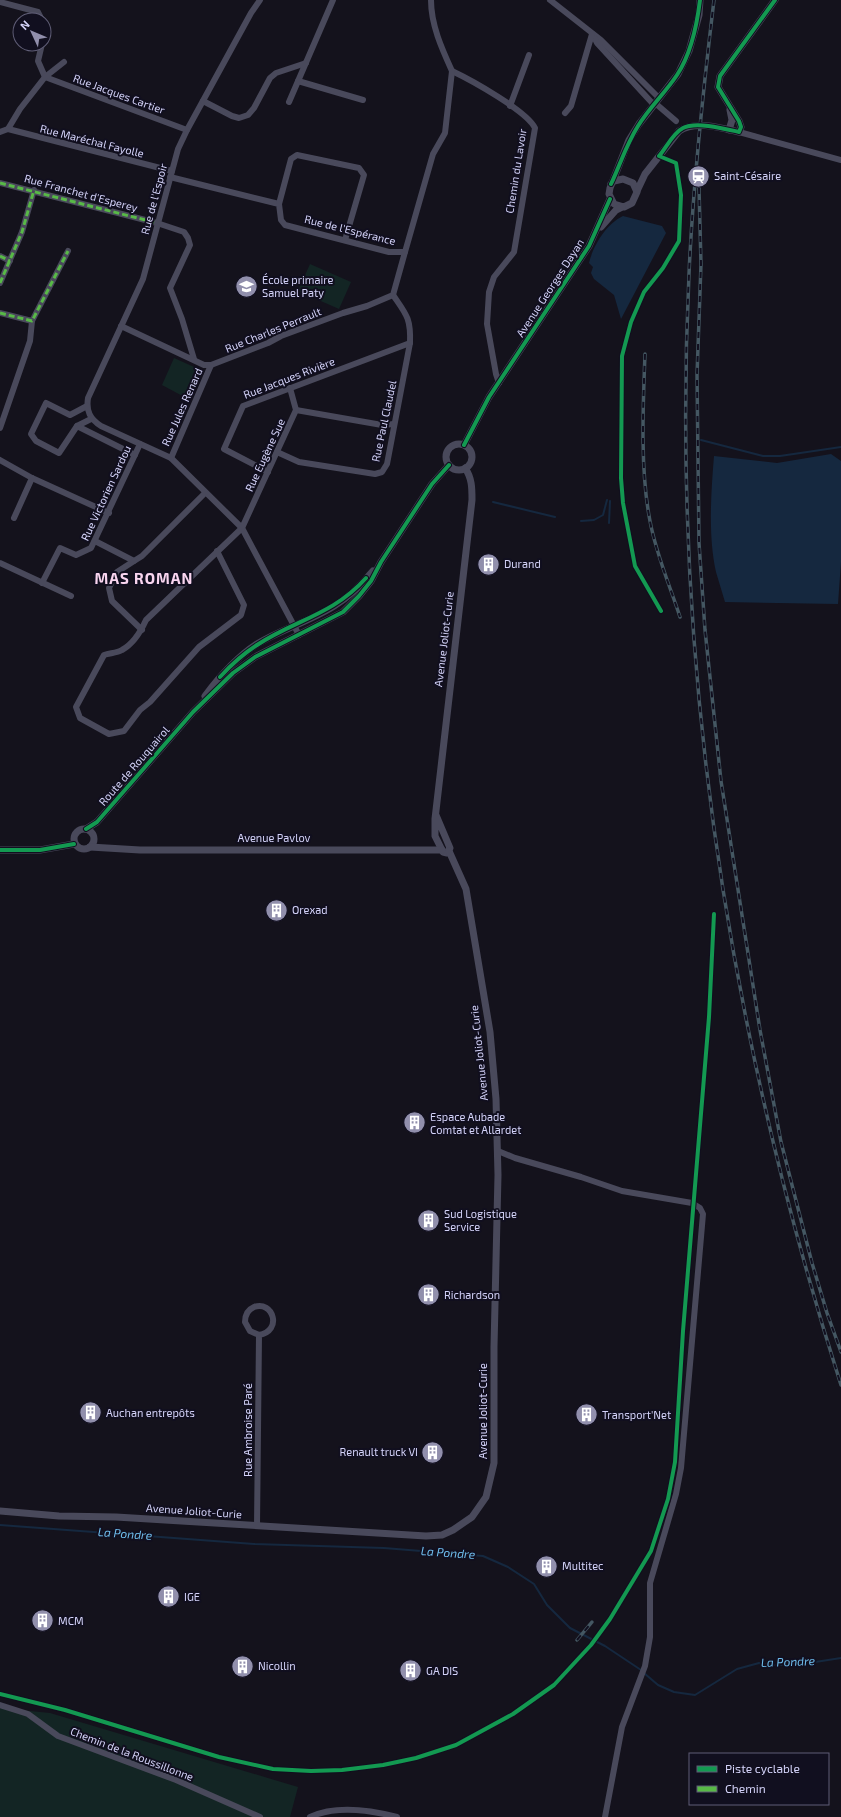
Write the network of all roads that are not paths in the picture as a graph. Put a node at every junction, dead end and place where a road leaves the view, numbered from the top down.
1 (260, 0) edge
2 (333, 0) edge
3 (431, 0) edge
4 (550, 0) edge
5 (700, 0) edge
6 (775, 0) edge
7 (0, 3) edge
8 (38, 12) edge
9 (592, 34) junction
10 (40, 52) edge
11 (529, 55) dead end
12 (64, 62) dead end
13 (306, 63) junction
14 (452, 72) junction
15 (45, 77) junction
16 (298, 81) junction
17 (364, 100) dead end
18 (203, 101) junction
19 (289, 102) dead end
20 (656, 102) junction
21 (510, 106) junction
22 (729, 106) junction
23 (565, 112) dead end
24 (676, 121) dead end
25 (8, 129) junction
26 (727, 129) junction
27 (187, 130) junction
28 (0, 132) edge
29 (739, 132) junction
30 (841, 160) edge
31 (619, 163) junction
32 (171, 174) junction
33 (645, 174) junction
34 (629, 180) junction
35 (0, 183) edge
36 (611, 184) junction
37 (34, 190) junction
38 (637, 192) junction
39 (610, 199) junction
40 (279, 204) junction
41 (622, 207) junction
42 (157, 223) junction
43 (593, 239) junction
44 (345, 240) junction
45 (68, 251) dead end
46 (405, 252) junction
47 (0, 256) edge
48 (10, 261) junction
49 (0, 283) edge
50 (393, 295) junction
51 (0, 313) edge
52 (32, 321) junction
53 (121, 326) junction
54 (410, 343) junction
55 (194, 359) junction
56 (211, 365) junction
57 (499, 383) junction
58 (290, 388) junction
59 (87, 406) junction
60 (296, 410) junction
61 (91, 419) junction
62 (394, 424) junction
63 (76, 426) junction
64 (0, 428) edge
65 (140, 444) junction
66 (464, 445) junction
67 (277, 452) junction
68 (135, 455) junction
69 (170, 458) junction
70 (0, 460) edge
71 (449, 465) junction
72 (464, 468) junction
73 (268, 472) junction
74 (32, 478) junction
75 (205, 493) junction
76 (109, 513) junction
77 (14, 518) dead end
78 (242, 528) junction
79 (95, 541) junction
80 (217, 551) junction
81 (134, 561) junction
82 (381, 562) junction
83 (0, 563) edge
84 (42, 583) junction
85 (71, 596) dead end
86 (294, 626) junction
87 (142, 630) junction
88 (299, 635) junction
89 (193, 712) junction
90 (97, 822) junction
91 (86, 829) junction
92 (74, 841) junction
93 (92, 842) junction
94 (444, 847) junction
95 (0, 850) edge
96 (498, 1151) junction
97 (259, 1335) junction
98 (0, 1511) edge
99 (257, 1526) junction
100 (0, 1705) edge
101 (260, 1817) edge
102 (310, 1817) edge
103 (398, 1817) edge
104 (605, 1817) edge

1 - 18 street, Rue de l'Espoir
2 - 13 street
3 - 14 street
4 - 9 street
5 - 20 street
6 - 22 street
7 - 8 street
9 - 20 street
9 - 20 street
9 - 23 street
10 - 15 street
11 - 21 street
12 - 15 street
13 - 16 street
13 - 18 street
14 - 21 street, Chemin du Lavoir
14 - 46 street, Rue de l'Espérance
15 - 25 street
15 - 27 street, Rue Jacques Cartier
16 - 17 street
16 - 19 street
18 - 27 street, Rue de l'Espoir
20 - 24 street
20 - 31 street
21 - 57 street, Chemin du Lavoir
22 - 26 street
22 - 29 street
25 - 28 street
25 - 32 street, Rue Maréchal Fayolle
26 - 29 street
26 - 33 street
27 - 32 street, Rue de l'Espoir
29 - 30 street
31 - 34 street
31 - 36 street
32 - 40 street
32 - 42 street, Rue de l'Espoir
33 - 34 street
33 - 38 street
34 - 36 street
34 - 38 street
35 - 37 street, Rue Franchet d'Esperey
36 - 39 street
37 - 42 street, Rue Franchet d'Esperey
37 - 48 street
38 - 41 street
39 - 41 street
39 - 43 street, Avenue Georges Dayan
40 - 44 street, Rue de l'Espérance
40 - 44 street
41 - 43 street, Avenue Georges Dayan
42 - 53 street, Rue de l'Espoir
42 - 55 street, Rue Franchet d'Esperey
43 - 57 street, Avenue Georges Dayan
44 - 46 street, Rue de l'Espérance
45 - 52 street
46 - 50 street
47 - 48 street
48 - 49 street
50 - 54 street, Rue Paul Claudel
50 - 56 street, Rue Charles Perrault
51 - 52 street
52 - 64 street
53 - 55 street
53 - 59 street, Rue de l'Espoir
54 - 58 street, Rue Jacques Rivière
54 - 62 street, Rue Paul Claudel
55 - 56 street
56 - 69 street, Rue Jules Renard
57 - 66 street
58 - 60 street, Rue Eugène Sue
58 - 73 street, Rue Jacques Rivière
59 - 61 street, Rue de l'Espoir
59 - 63 street
60 - 62 street
60 - 67 street, Rue Eugène Sue
61 - 63 street
61 - 65 street
62 - 67 street, Rue Paul Claudel
63 - 68 street
65 - 68 street, Rue Victorien Sardou
65 - 69 street
66 - 71 street
66 - 72 street
67 - 73 street, Rue Eugène Sue
68 - 76 street, Rue Victorien Sardou
69 - 75 street
70 - 74 street
71 - 72 street
71 - 82 street, Route de Rouquairol
72 - 94 street, Avenue Joliot-Curie
73 - 78 street, Rue Eugène Sue
74 - 76 street
74 - 77 street
75 - 78 street
75 - 81 street
76 - 79 street, Rue Victorien Sardou
78 - 80 street
78 - 86 street
79 - 81 street
79 - 84 street, Rue Victorien Sardou
80 - 87 street
80 - 87 street
81 - 87 street
82 - 86 street, Route de Rouquairol
82 - 88 street, Route de Rouquairol
83 - 84 street
84 - 85 street
86 - 88 street
86 - 89 street, Route de Rouquairol
88 - 89 street, Route de Rouquairol
89 - 90 street, Route de Rouquairol
90 - 91 street, Route de Rouquairol
90 - 93 street, Route de Rouquairol
91 - 92 street, Route de Rouquairol
91 - 93 street
92 - 93 street, Avenue Pavlov
92 - 95 street
93 - 94 street, Avenue Pavlov
94 - 96 street, Avenue Joliot-Curie
96 - 99 street, Avenue Joliot-Curie
96 - 104 street
97 - 97 street
97 - 99 street, Rue Ambroise Paré
98 - 99 street, Avenue Joliot-Curie
100 - 101 street, Chemin de la Roussillonne
102 - 103 street

